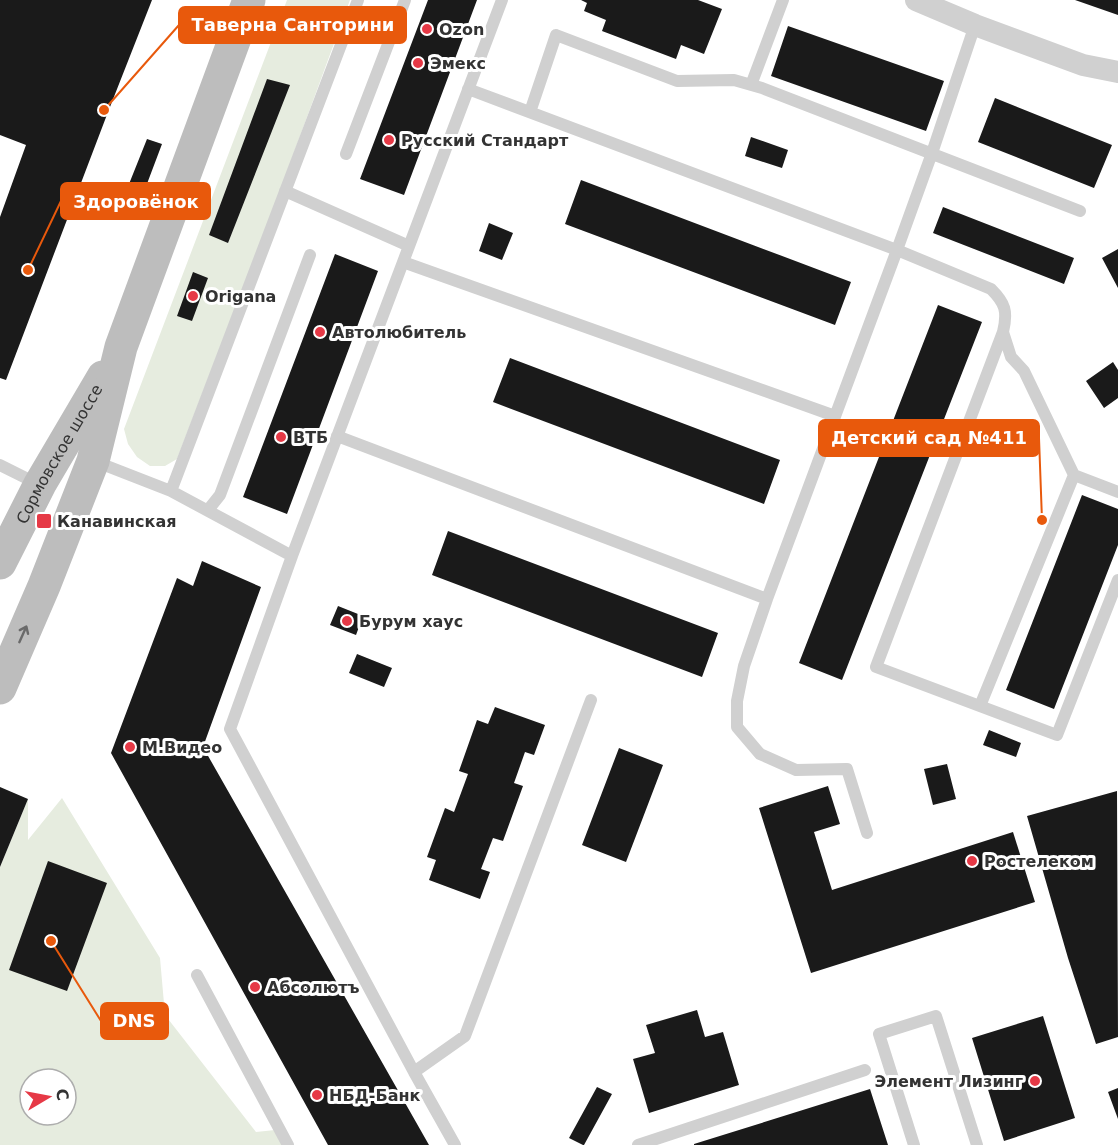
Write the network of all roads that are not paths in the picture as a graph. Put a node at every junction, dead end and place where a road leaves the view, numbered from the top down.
1 (358, 0) edge
2 (405, 0) edge
3 (501, 0) edge
4 (783, 0) edge
5 (916, 0) edge
6 (246, 1) edge
7 (975, 25) junction
8 (1118, 72) edge
9 (751, 85) junction
10 (468, 89) junction
11 (530, 112) junction
12 (932, 153) junction
13 (346, 154) dead end
14 (285, 191) junction
15 (1080, 211) dead end
16 (409, 246) junction
17 (897, 250) junction
18 (310, 255) dead end
19 (403, 262) junction
20 (1003, 332) junction
21 (121, 346) junction
22 (835, 416) junction
23 (337, 436) junction
24 (93, 460) junction
25 (0, 465) edge
26 (1074, 475) junction
27 (39, 484) junction
28 (171, 491) junction
29 (1118, 492) edge
30 (208, 510) junction
31 (292, 556) junction
32 (0, 563) edge
33 (1118, 580) edge
34 (767, 599) junction
35 (0, 688) edge
36 (591, 700) dead end
37 (980, 706) junction
38 (867, 834) dead end
39 (197, 975) dead end
40 (865, 1070) dead end
41 (414, 1072) junction
42 (288, 1145) edge
43 (455, 1145) edge
44 (638, 1145) edge
45 (914, 1145) edge
46 (977, 1145) edge

1 - 14 lane
2 - 13 lane
3 - 10 lane
4 - 9 lane
5 - 7 street
6 - 21 main road, Сормовское шоссе
7 - 8 street
7 - 12 lane
9 - 11 lane
9 - 12 lane
10 - 11 lane
10 - 16 lane
11 - 17 lane
12 - 15 lane
12 - 17 lane
14 - 16 lane
14 - 28 lane
16 - 19 lane
17 - 20 lane
17 - 22 lane
18 - 30 lane
19 - 22 lane
19 - 23 lane
20 - 26 lane
20 - 37 lane
21 - 24 main road, Сормовское шоссе
21 - 27 main road, Сормовское шоссе
22 - 34 lane
23 - 31 lane
23 - 34 lane
24 - 28 lane
35 -> 24 main road, Сормовское шоссе
25 - 27 lane
26 - 29 lane
26 - 37 lane
27 - 32 main road, Сормовское шоссе
28 - 30 lane
30 - 31 lane
31 - 41 lane
33 - 37 lane
34 - 38 lane
36 - 41 lane
39 - 42 lane
40 - 44 lane
41 - 43 lane
45 - 46 lane

